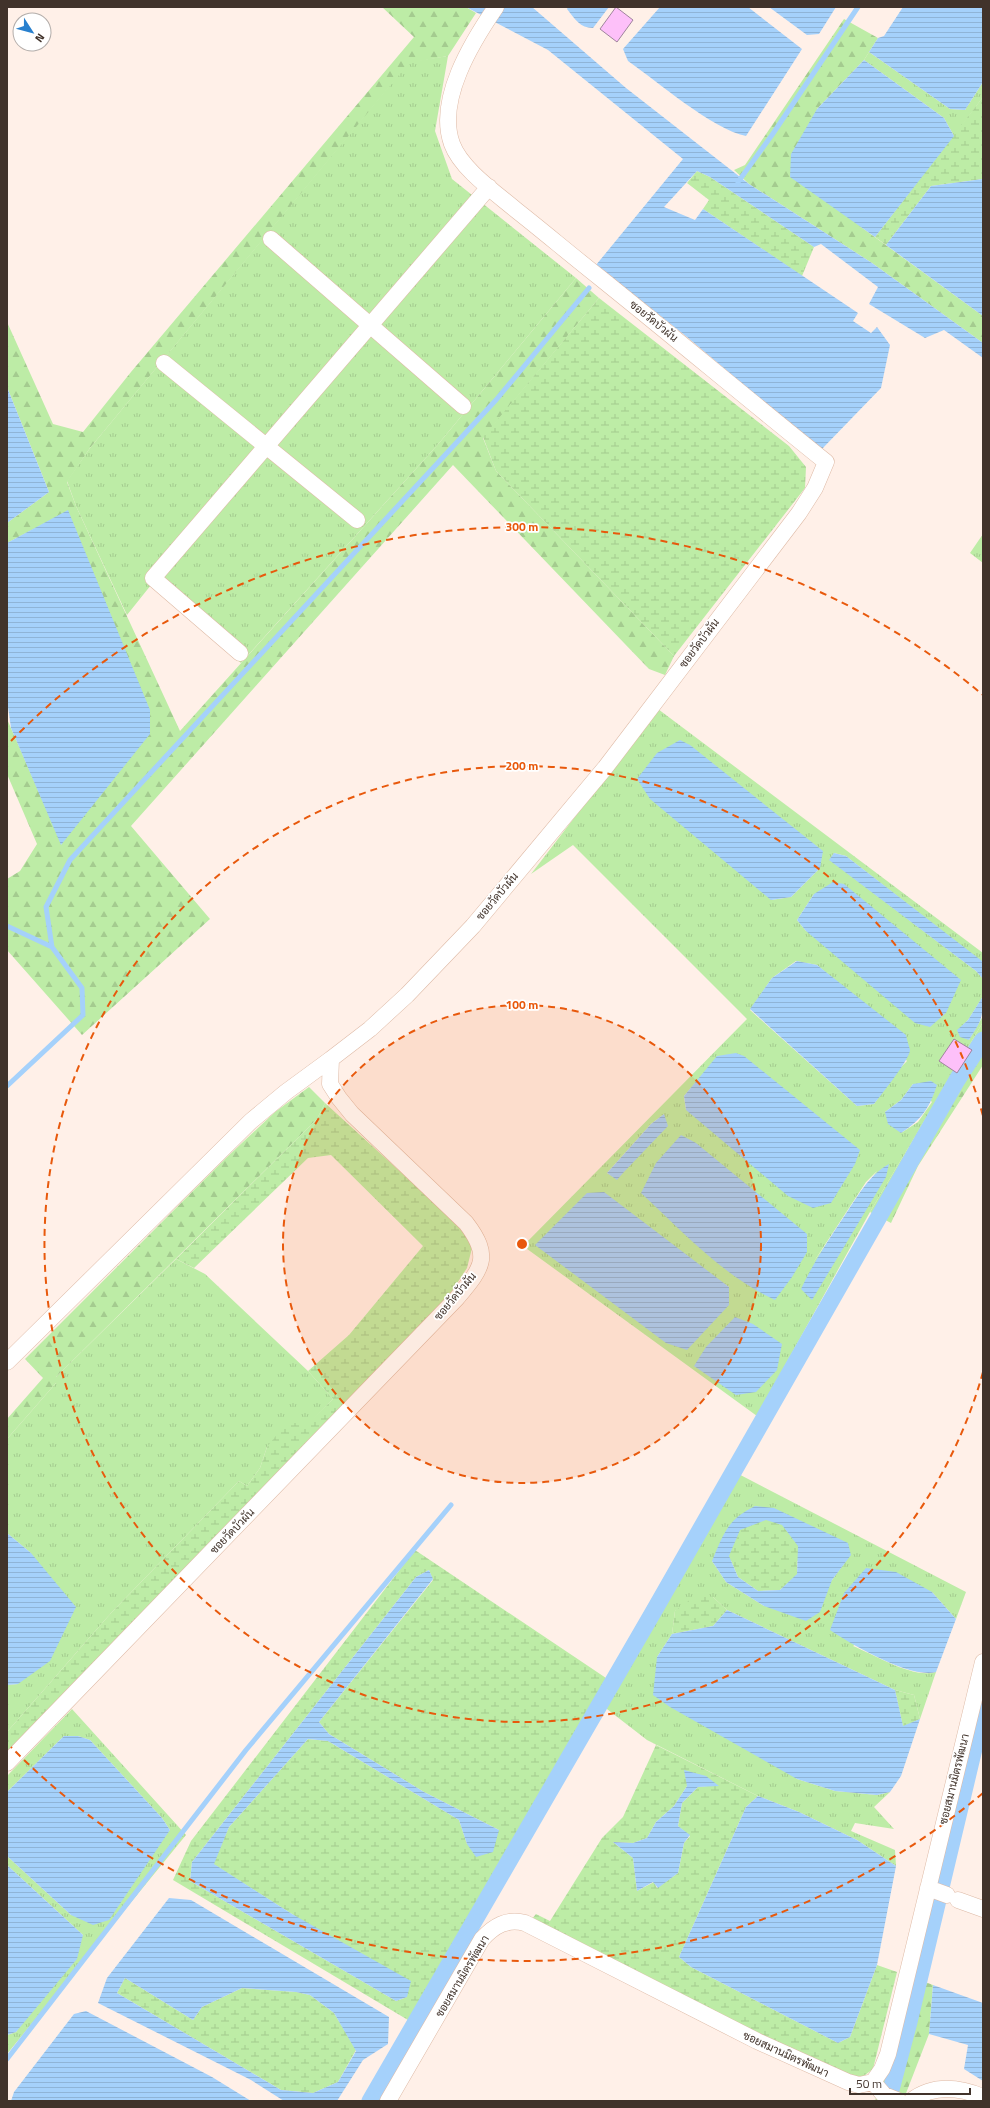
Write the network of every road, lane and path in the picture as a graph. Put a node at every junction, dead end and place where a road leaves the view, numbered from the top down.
1 (496, 7) edge
2 (489, 187) junction
3 (271, 238) dead end
4 (370, 325) junction
5 (164, 363) dead end
6 (463, 406) dead end
7 (266, 446) junction
8 (357, 520) dead end
9 (240, 653) dead end
10 (331, 1059) junction
11 (7, 1362) edge
12 (983, 1662) edge
13 (7, 1763) edge
14 (928, 1888) junction
15 (983, 1909) edge
16 (873, 2082) junction
17 (983, 2097) edge
18 (388, 2101) edge
19 (899, 2101) edge
20 (911, 2101) edge

1 - 2 street, ซอยวัดบัวผัน
2 - 4 street
2 - 10 street, ซอยวัดบัวผัน
3 - 4 street
4 - 6 street
4 - 7 street
5 - 7 street
7 - 8 street
7 - 9 street
10 - 11 street
10 - 13 street, ซอยวัดบัวผัน
12 - 14 street, ซอยสมานมิตรพัฒนา
14 - 15 street
14 - 16 street, ซอยสมานมิตรพัฒนา
16 - 18 street, ซอยสมานมิตรพัฒนา
16 - 19 street
17 - 20 street

